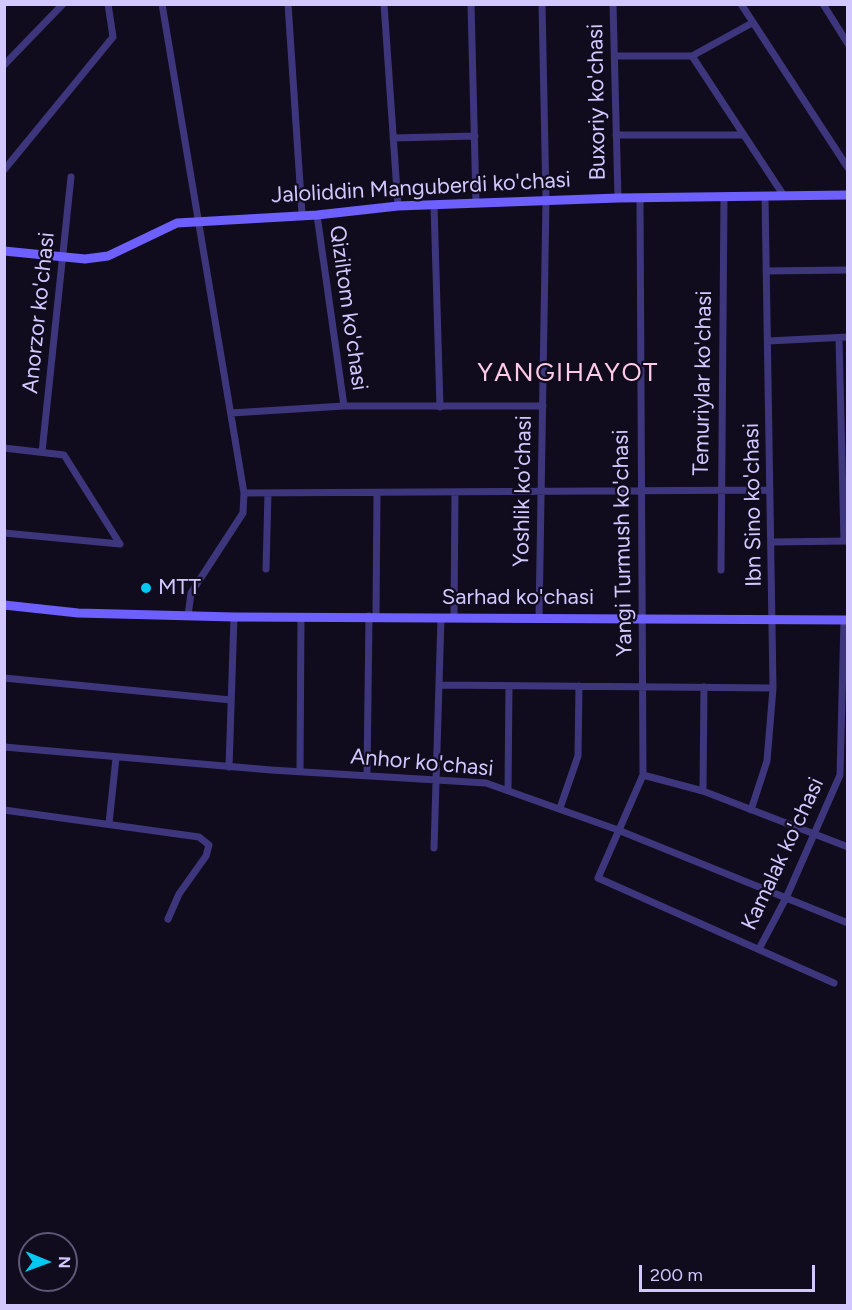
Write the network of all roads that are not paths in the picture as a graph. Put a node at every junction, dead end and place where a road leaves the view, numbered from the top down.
1 (63, 4) edge
2 (108, 4) edge
3 (162, 4) edge
4 (288, 4) edge
5 (384, 4) edge
6 (471, 4) edge
7 (542, 4) edge
8 (613, 4) edge
9 (741, 4) edge
10 (823, 4) edge
11 (752, 23) junction
12 (848, 44) edge
13 (615, 56) junction
14 (692, 56) junction
15 (4, 65) edge
16 (616, 135) junction
17 (742, 135) junction
18 (475, 136) junction
19 (393, 138) junction
20 (848, 168) edge
21 (4, 170) edge
22 (71, 177) dead end
23 (848, 195) edge
24 (724, 196) junction
25 (765, 196) junction
26 (784, 196) junction
27 (618, 198) junction
28 (640, 198) junction
29 (546, 200) junction
30 (476, 202) junction
31 (434, 205) junction
32 (398, 206) junction
33 (302, 214) junction
34 (317, 215) junction
35 (198, 220) junction
36 (4, 251) edge
37 (63, 257) junction
38 (848, 270) edge
39 (766, 271) junction
40 (848, 337) edge
41 (839, 338) junction
42 (768, 340) junction
43 (344, 406) junction
44 (440, 406) junction
45 (543, 406) junction
46 (231, 413) junction
47 (4, 448) edge
48 (42, 453) junction
49 (770, 490) junction
50 (720, 491) junction
51 (455, 492) junction
52 (640, 492) junction
53 (244, 493) junction
54 (268, 493) junction
55 (541, 493) junction
56 (377, 494) junction
57 (4, 533) edge
58 (846, 541) edge
59 (772, 542) junction
60 (266, 569) dead end
61 (721, 570) dead end
62 (4, 605) edge
63 (188, 616) junction
64 (301, 616) junction
65 (373, 616) junction
66 (234, 617) junction
67 (454, 617) junction
68 (441, 618) junction
69 (539, 618) junction
70 (641, 619) junction
71 (774, 619) junction
72 (846, 620) edge
73 (4, 678) edge
74 (439, 685) junction
75 (509, 686) junction
76 (579, 686) junction
77 (643, 687) junction
78 (704, 687) junction
79 (773, 688) junction
80 (845, 689) edge
81 (231, 700) junction
82 (4, 747) edge
83 (116, 758) junction
84 (229, 767) junction
85 (300, 771) junction
86 (368, 775) junction
87 (643, 775) junction
88 (844, 776) edge
89 (437, 779) junction
90 (508, 790) junction
91 (703, 791) junction
92 (560, 808) junction
93 (4, 810) edge
94 (751, 810) junction
95 (109, 823) junction
96 (618, 830) junction
97 (814, 834) junction
98 (848, 847) edge
99 (434, 848) dead end
100 (786, 898) junction
101 (168, 919) dead end
102 (848, 922) edge
103 (759, 949) junction
104 (834, 983) dead end

1 - 15 street
2 - 21 street
3 - 35 street
4 - 33 street, Qiziltom ko'chasi
5 - 19 street
6 - 18 street
7 - 29 street, Yoshlik ko'chasi
8 - 13 street, Buxoriy ko'chasi
9 - 11 street
10 - 12 street
11 - 14 street
11 - 20 street
13 - 14 street
13 - 16 street, Buxoriy ko'chasi
14 - 17 street
16 - 17 street
16 - 27 street, Buxoriy ko'chasi
17 - 26 street
18 - 19 street
18 - 30 street
19 - 32 street
22 - 37 street, Anorzor ko'chasi
23 - 26 street, Jaloliddin Manguberdi ko'chasi
24 - 25 street, Jaloliddin Manguberdi ko'chasi
24 - 28 street, Jaloliddin Manguberdi ko'chasi
24 - 50 street, Temuriylar ko'chasi
25 - 26 street, Jaloliddin Manguberdi ko'chasi
25 - 39 street, Ibn Sino ko'chasi
27 - 28 street, Jaloliddin Manguberdi ko'chasi
27 - 29 street, Jaloliddin Manguberdi ko'chasi
28 - 52 street, Yangi Turmush ko'chasi
29 - 30 street, Jaloliddin Manguberdi ko'chasi
29 - 45 street, Yoshlik ko'chasi
30 - 31 street, Jaloliddin Manguberdi ko'chasi
31 - 32 street, Jaloliddin Manguberdi ko'chasi
31 - 44 street
32 - 34 street, Jaloliddin Manguberdi ko'chasi
33 - 34 street, Jaloliddin Manguberdi ko'chasi
33 - 35 street, Jaloliddin Manguberdi ko'chasi
34 - 43 street, Qiziltom ko'chasi
35 - 37 street, Jaloliddin Manguberdi ko'chasi
35 - 46 street
36 - 37 street, Jaloliddin Manguberdi ko'chasi
37 - 48 street, Anorzor ko'chasi
38 - 39 street
39 - 42 street, Ibn Sino ko'chasi
40 - 41 street
41 - 42 street
41 - 58 street
42 - 49 street, Ibn Sino ko'chasi
43 - 44 street
43 - 46 street
44 - 45 street
45 - 55 street, Yoshlik ko'chasi
46 - 53 street
47 - 48 street
48 - 57 street
49 - 50 street
49 - 59 street, Ibn Sino ko'chasi
50 - 52 street
50 - 61 street, Temuriylar ko'chasi
51 - 55 street
51 - 56 street
51 - 67 street
52 - 55 street
52 - 70 street, Yangi Turmush ko'chasi
53 - 54 street
53 - 63 street
54 - 56 street
54 - 60 street
55 - 69 street, Yoshlik ko'chasi
56 - 65 street
58 - 59 street
59 - 71 street, Ibn Sino ko'chasi
62 - 63 street, Sarhad ko'chasi
63 - 66 street, Sarhad ko'chasi
64 - 65 street, Sarhad ko'chasi
64 - 66 street, Sarhad ko'chasi
64 - 85 street
65 - 68 street, Sarhad ko'chasi
65 - 86 street
66 - 81 street
67 - 68 street, Sarhad ko'chasi
67 - 69 street, Sarhad ko'chasi
68 - 74 street
69 - 70 street, Sarhad ko'chasi
70 - 71 street, Sarhad ko'chasi
70 - 77 street, Yangi Turmush ko'chasi
71 - 72 street, Sarhad ko'chasi
71 - 79 street, Ibn Sino ko'chasi
72 - 80 street, Kamalak ko'chasi
73 - 81 street
74 - 75 street
74 - 89 street
75 - 76 street
75 - 90 street
76 - 77 street
76 - 92 street
77 - 78 street
77 - 87 street, Yangi Turmush ko'chasi
78 - 79 street
78 - 91 street
79 - 94 street, Ibn Sino ko'chasi
80 - 88 street, Kamalak ko'chasi
81 - 84 street
82 - 83 street, Anhor ko'chasi
83 - 84 street, Anhor ko'chasi
83 - 95 street
84 - 85 street, Anhor ko'chasi
85 - 86 street, Anhor ko'chasi
86 - 89 street, Anhor ko'chasi
87 - 91 street
87 - 96 street, Yangi Turmush ko'chasi
88 - 97 street, Kamalak ko'chasi
89 - 90 street, Anhor ko'chasi
89 - 99 street
90 - 92 street, Anhor ko'chasi
91 - 94 street
92 - 96 street, Anhor ko'chasi
93 - 95 street
94 - 97 street
95 - 101 street
96 - 100 street, Anhor ko'chasi
96 - 103 street, Yangi Turmush ko'chasi
97 - 98 street
97 - 100 street, Kamalak ko'chasi
100 - 102 street, Anhor ko'chasi
100 - 103 street, Kamalak ko'chasi
103 - 104 street

